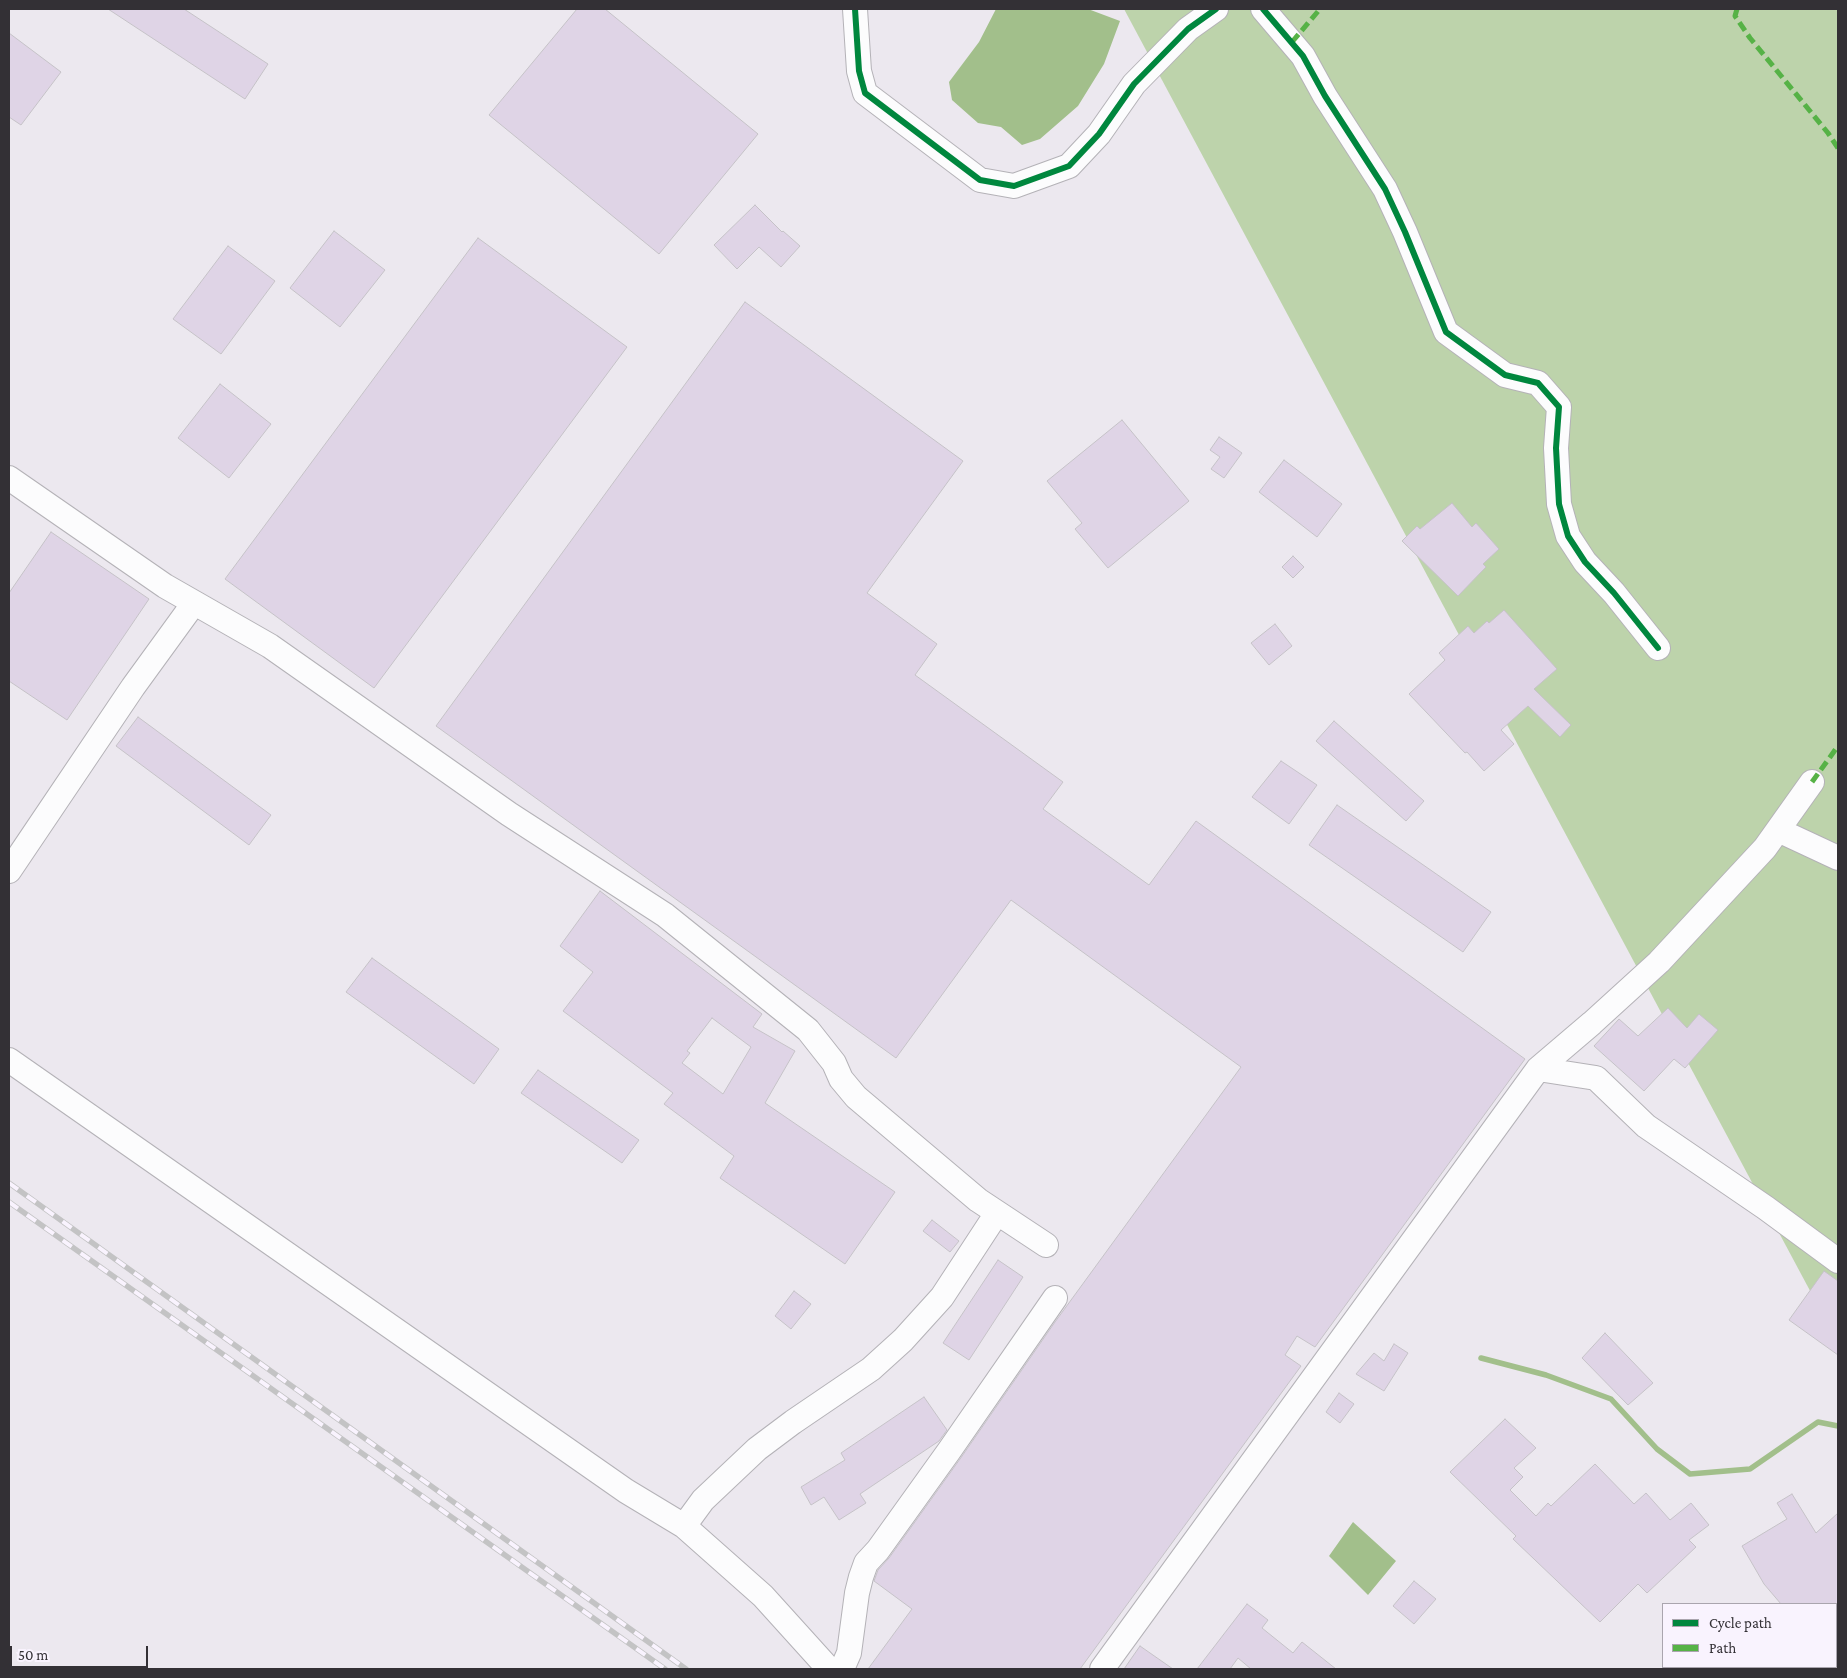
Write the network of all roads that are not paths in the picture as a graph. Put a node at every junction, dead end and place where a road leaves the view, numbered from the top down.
1 (855, 9) edge
2 (1216, 9) edge
3 (1263, 9) edge
4 (9, 478) edge
5 (194, 602) junction
6 (1658, 648) dead end
7 (1812, 782) dead end
8 (1778, 830) junction
9 (1838, 858) edge
10 (9, 871) edge
11 (9, 1060) edge
12 (1538, 1068) junction
13 (997, 1213) junction
14 (1046, 1245) dead end
15 (1838, 1261) edge
16 (1055, 1298) dead end
17 (684, 1526) junction
18 (829, 1669) edge
19 (842, 1669) edge
20 (1102, 1669) edge

1 - 2 street
3 - 6 street
4 - 5 street
5 - 10 street
5 - 13 street
7 - 8 street
8 - 9 street
8 - 12 street
11 - 17 street
12 - 15 street
12 - 20 street
13 - 14 street
13 - 17 street
16 - 19 street
17 - 18 street

